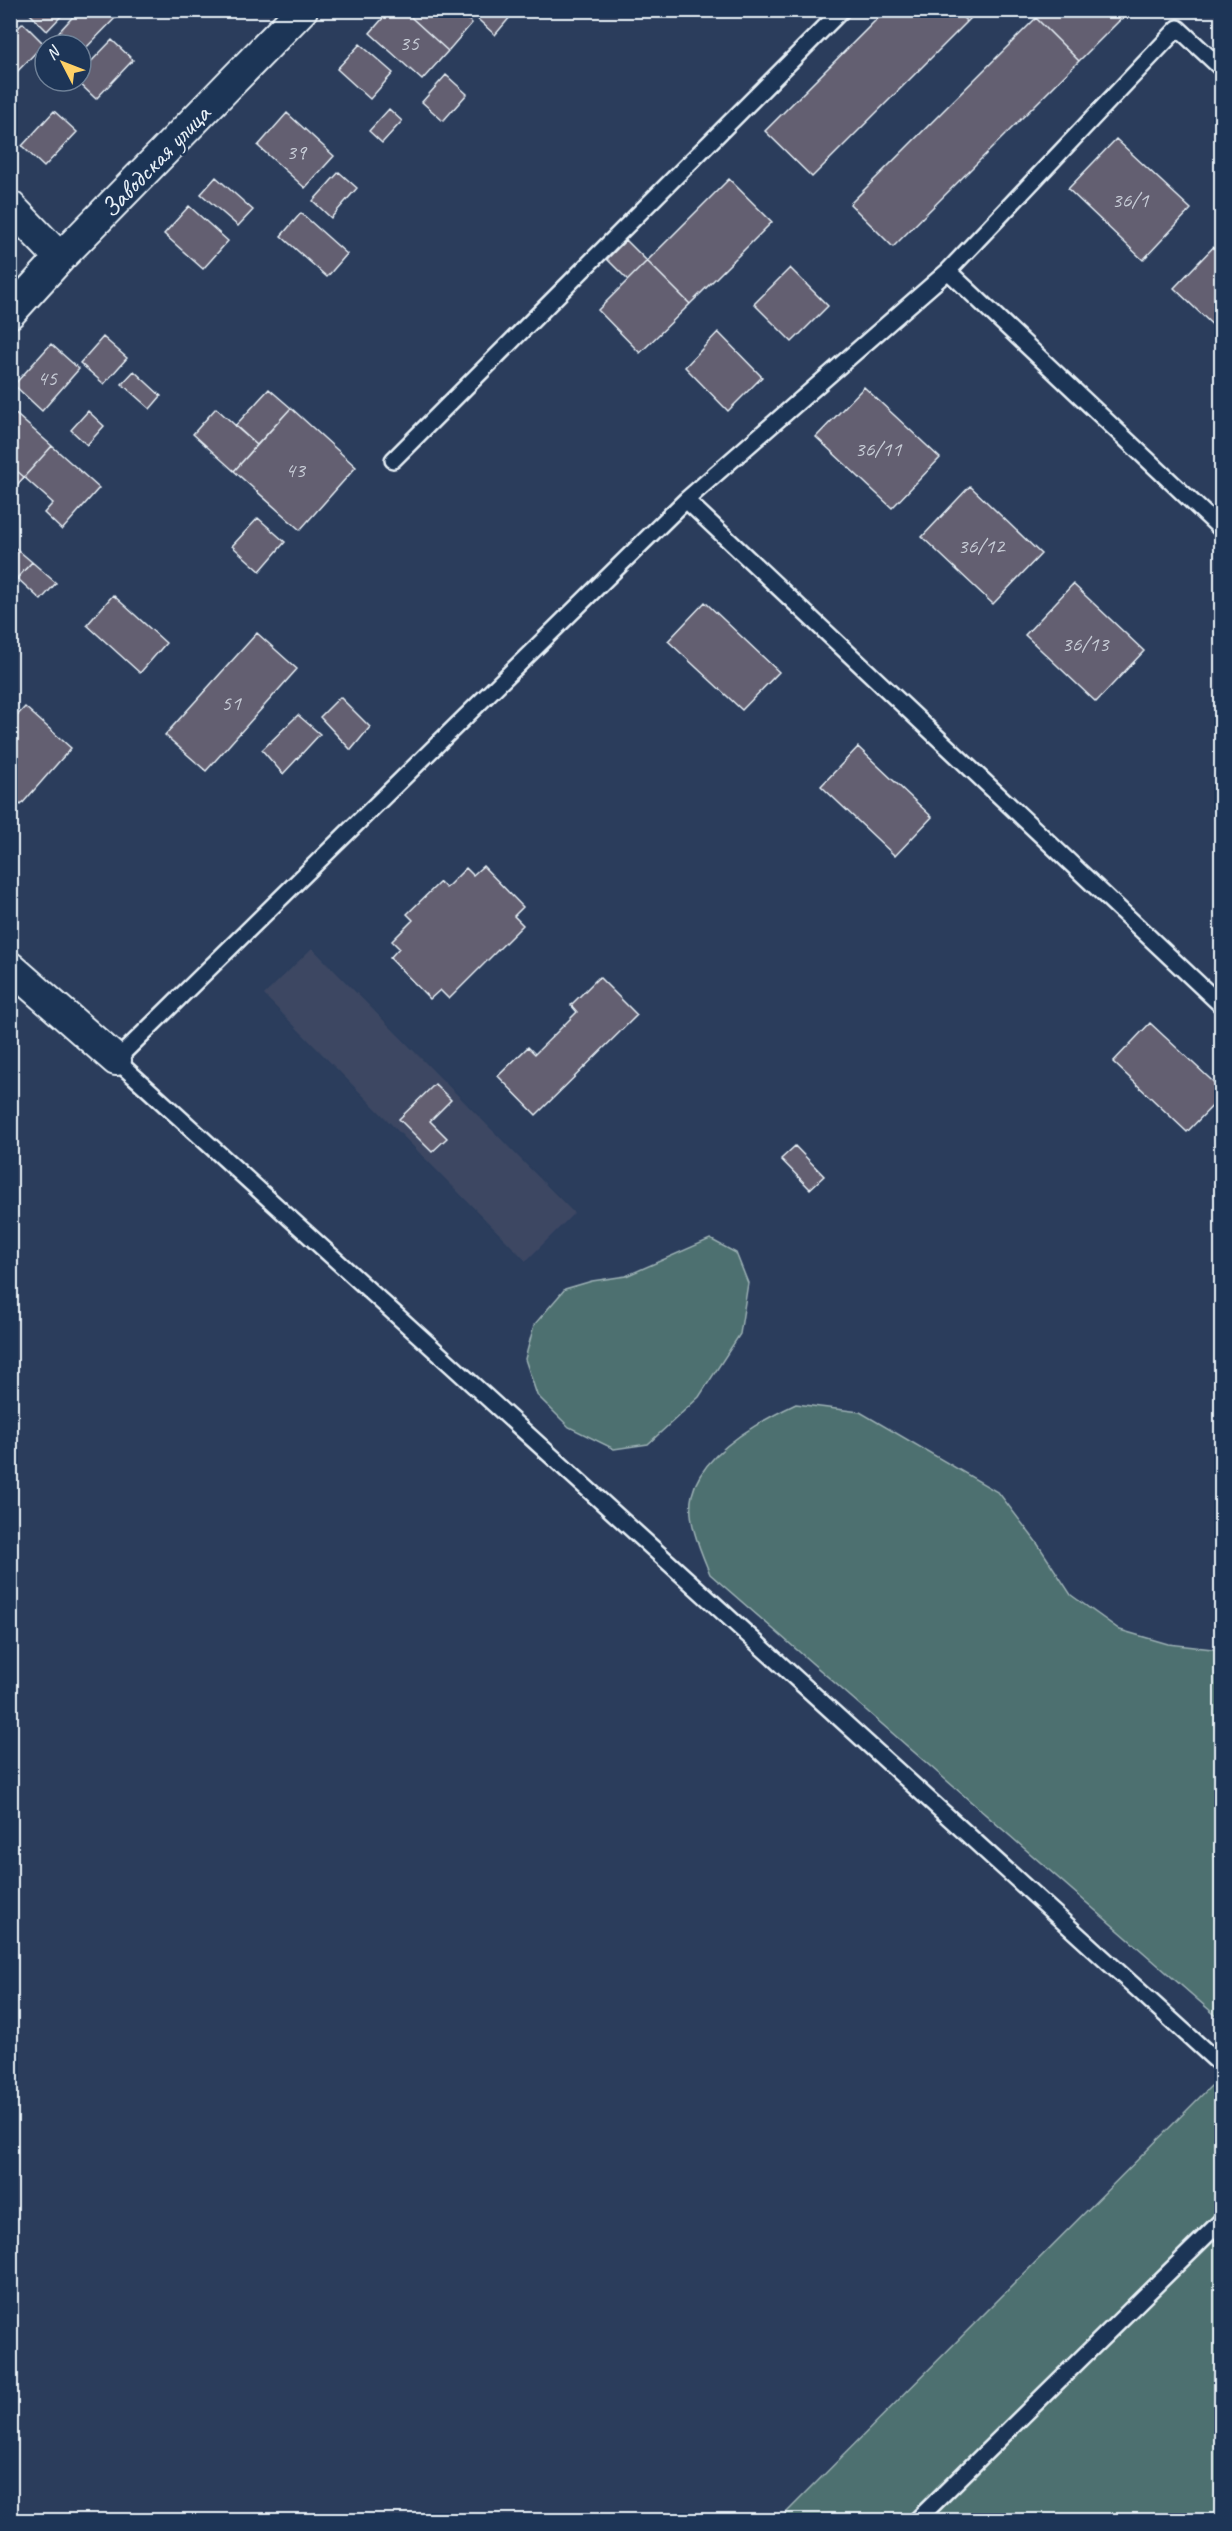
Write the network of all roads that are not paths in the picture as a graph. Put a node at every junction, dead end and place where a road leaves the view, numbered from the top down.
1 (302, 10) edge
2 (842, 10) edge
3 (1221, 69) edge
4 (10, 206) edge
5 (60, 258) junction
6 (948, 271) junction
7 (10, 313) edge
8 (393, 460) dead end
9 (687, 500) junction
10 (1221, 530) edge
11 (10, 968) edge
12 (1221, 1006) edge
13 (116, 1060) junction
14 (1221, 2066) edge
15 (1221, 2220) edge
16 (917, 2520) edge

1 - 5 street, Заводская улица
2 - 8 lane
3 - 6 lane
4 - 5 street
5 - 7 street, Заводская улица
6 - 9 lane
6 - 10 lane
9 - 12 lane
9 - 13 lane
11 - 13 street
13 - 14 lane
15 - 16 lane

